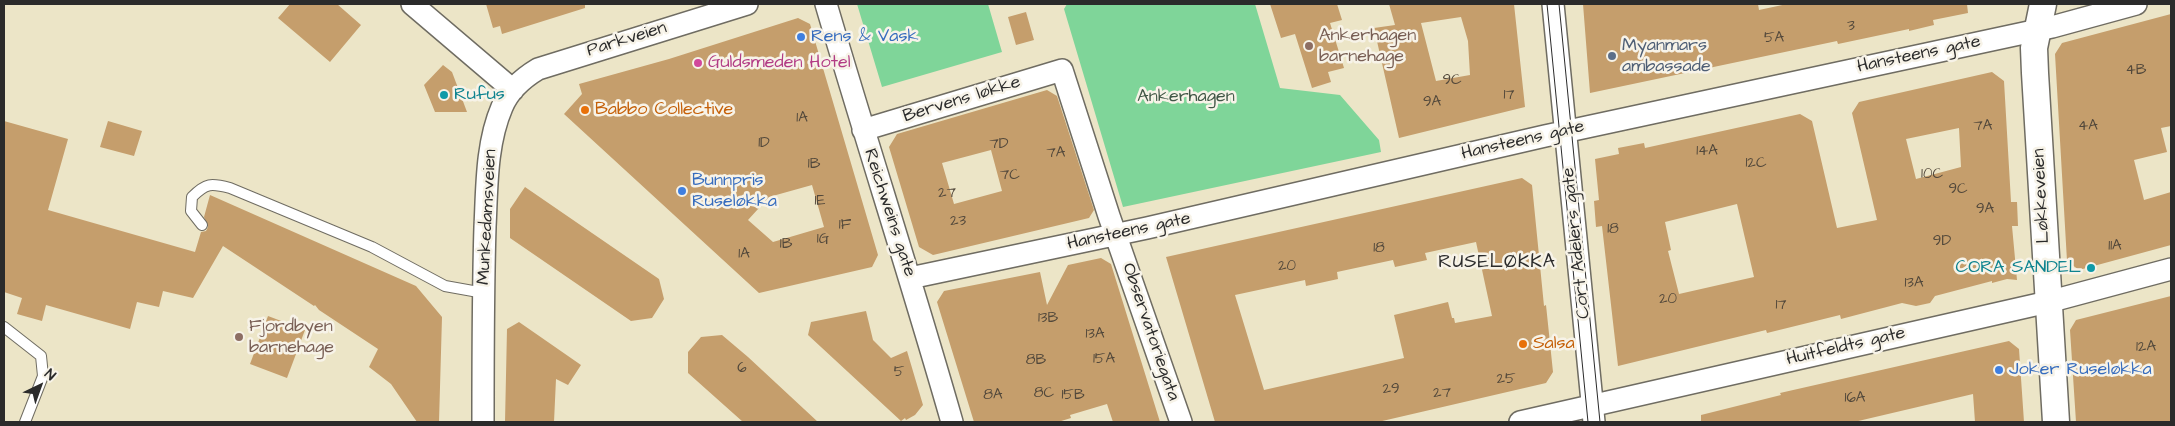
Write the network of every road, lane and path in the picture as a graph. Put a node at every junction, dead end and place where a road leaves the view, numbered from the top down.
1 (412, 4) edge
2 (747, 4) edge
3 (826, 4) edge
4 (1553, 4) edge
5 (2025, 4) edge
6 (2043, 4) edge
7 (2136, 4) edge
8 (2037, 30) junction
9 (1062, 70) joint
10 (513, 90) junction
11 (863, 130) junction
12 (1566, 131) junction
13 (202, 225) dead end
14 (1116, 235) junction
15 (2171, 269) edge
16 (910, 278) junction
17 (484, 293) junction
18 (2048, 302) junction
19 (4, 327) edge
20 (1593, 414) edge
21 (1547, 419) edge
22 (24, 422) edge
23 (483, 422) edge
24 (952, 422) edge
25 (1181, 422) edge
26 (1520, 422) edge
27 (2056, 422) edge

1 - 10 street
2 - 10 street, Parkveien
3 - 11 street, Reichweins gate
4 - 12 street, Cort Adelers gate
5 - 8 street
6 - 8 street, Løkkeveien
7 - 8 street, Hansteens gate
8 - 12 street, Hansteens gate
8 - 18 street, Løkkeveien
9 - 11 street, Bervens løkke
9 - 14 street, Observatoriegata
10 - 17 street, Munkedamsveien
11 - 16 street, Reichweins gate
12 - 14 street, Hansteens gate
12 - 20 street, Cort Adelers gate
13 - 17 lane
14 - 16 street, Hansteens gate
14 - 25 street, Observatoriegata
15 - 18 street, Huitfeldts gate
16 - 24 street, Reichweins gate
17 - 23 street, Munkedamsveien
18 - 20 street, Huitfeldts gate
18 - 27 street, Løkkeveien
19 - 22 lane
20 - 21 street, Huitfeldts gate
21 - 26 street, Huitfeldts gate

